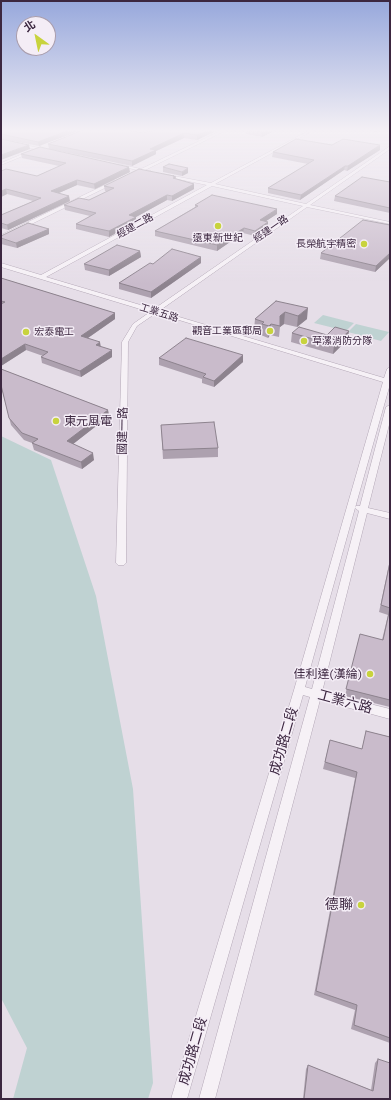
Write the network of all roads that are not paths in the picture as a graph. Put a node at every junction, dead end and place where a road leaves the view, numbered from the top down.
1 (117, 181) edge
2 (193, 181) edge
3 (217, 181) edge
4 (340, 181) edge
5 (210, 185) junction
6 (305, 205) junction
7 (390, 223) edge
8 (1, 237) edge
9 (1, 265) edge
10 (42, 277) junction
11 (153, 312) junction
12 (390, 369) edge
13 (388, 382) edge
14 (390, 408) edge
15 (351, 504) junction
16 (363, 511) junction
17 (390, 516) edge
18 (121, 563) dead end
19 (299, 690) junction
20 (316, 694) junction
21 (390, 714) edge
22 (178, 1099) edge
23 (207, 1099) edge

1 - 8 street
2 - 5 street
3 - 5 street, 經建二路
4 - 6 street, 經建一路
5 - 6 street
5 - 10 street, 經建二路
6 - 7 street
6 - 11 street, 經建一路
9 - 10 street, 工業五路
10 - 11 street, 工業五路
11 - 13 street, 工業五路
11 - 18 street, 國建一路
12 - 13 street, 成功路二段
13 - 15 street, 成功路二段
14 - 16 street, 成功路二段
15 - 16 street
15 - 19 street, 成功路二段
16 - 17 street
16 - 20 street, 成功路二段
19 - 20 street, 工業六路
19 - 22 street, 成功路二段
20 - 21 street, 工業六路
20 - 23 street, 成功路二段

